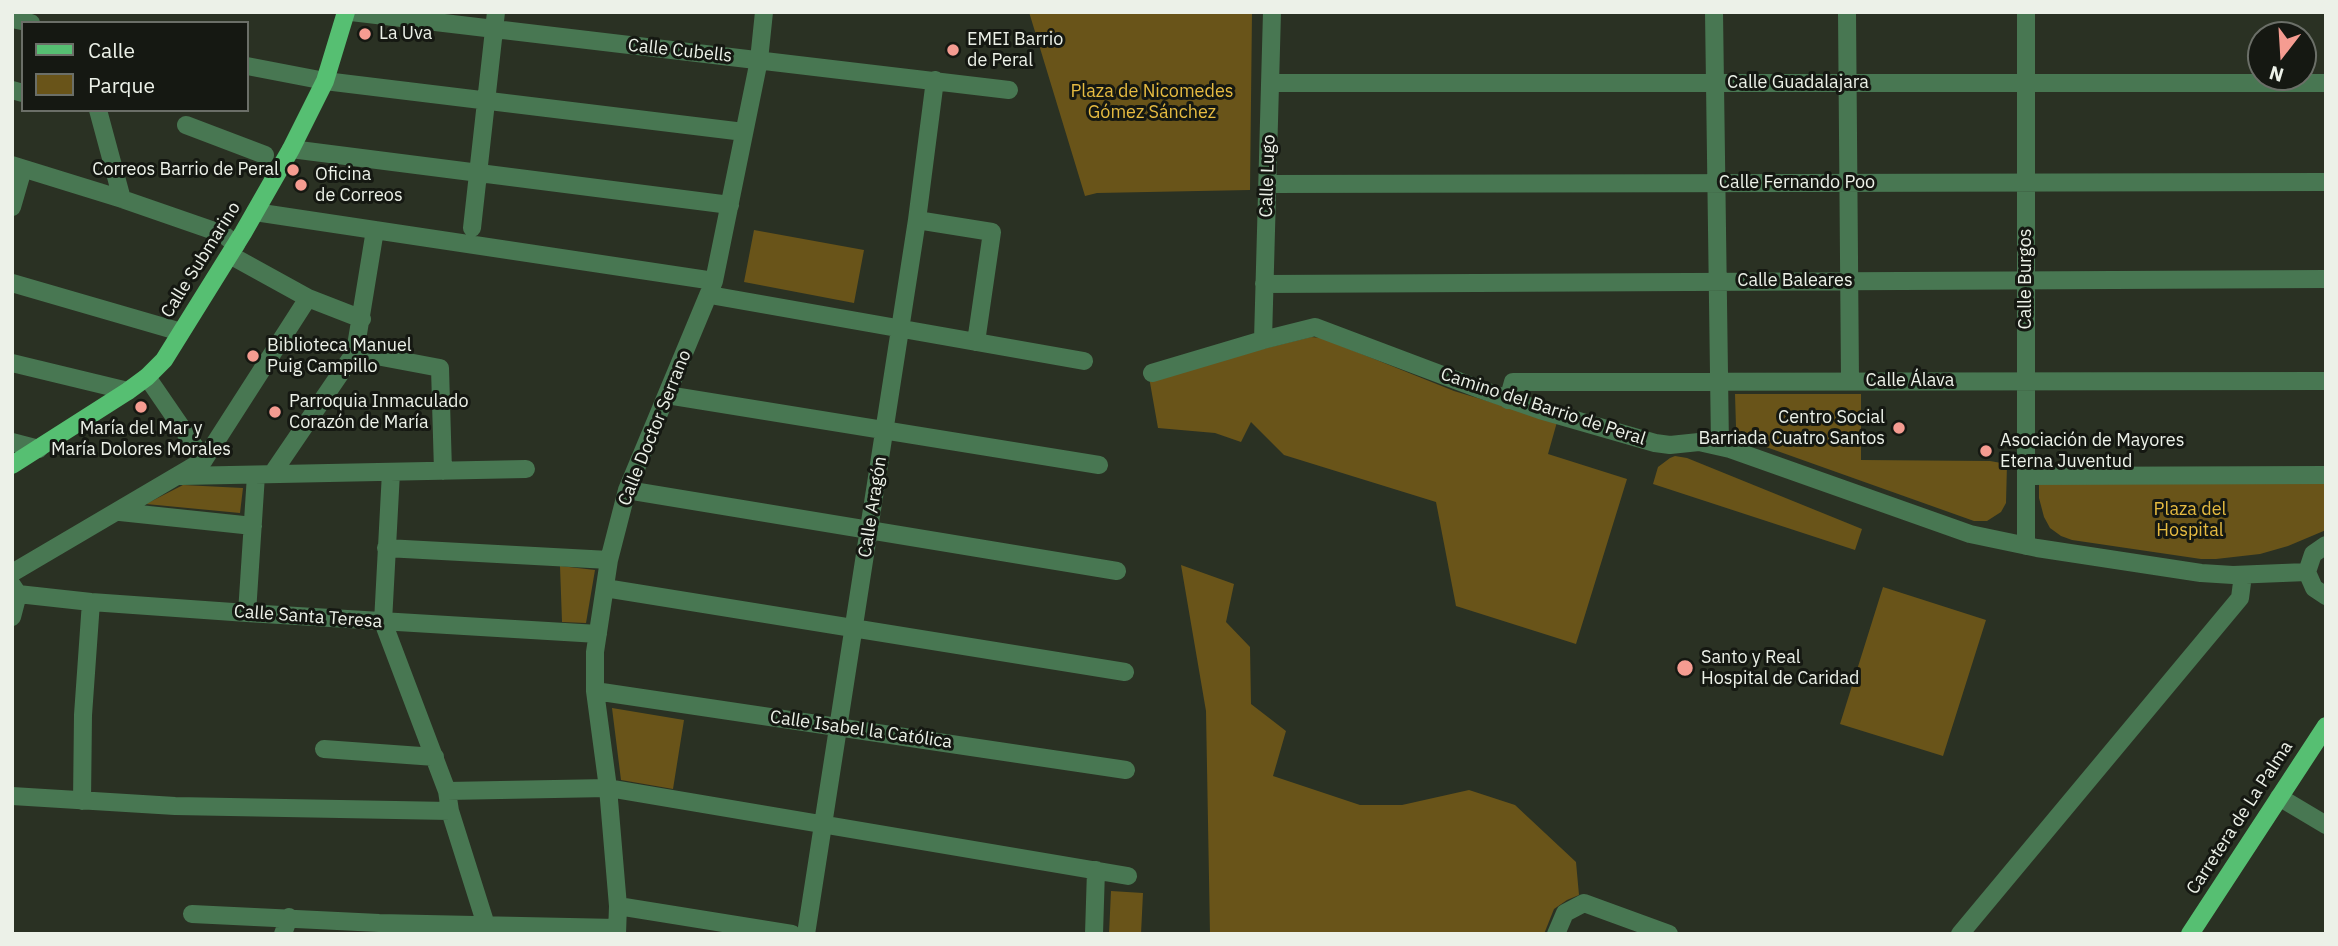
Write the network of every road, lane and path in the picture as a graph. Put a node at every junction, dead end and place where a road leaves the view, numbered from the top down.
1 (348, 12) edge
2 (764, 12) edge
3 (1272, 12) edge
4 (1714, 12) edge
5 (1847, 12) edge
6 (2026, 12) edge
7 (495, 21) edge
8 (759, 60) junction
9 (248, 66) edge
10 (935, 80) junction
11 (325, 81) junction
12 (1270, 83) junction
13 (1715, 83) junction
14 (1847, 83) junction
15 (2026, 83) junction
16 (2326, 83) edge
17 (1009, 90) dead end
18 (486, 101) junction
19 (94, 112) edge
20 (186, 125) dead end
21 (744, 132) junction
22 (290, 149) junction
23 (265, 155) dead end
24 (18, 167) edge
25 (478, 173) junction
26 (2026, 182) junction
27 (2326, 182) edge
28 (1716, 183) junction
29 (1848, 183) junction
30 (1268, 184) junction
31 (122, 199) junction
32 (730, 205) junction
33 (12, 207) edge
34 (255, 212) junction
35 (917, 220) junction
36 (472, 228) dead end
37 (375, 230) junction
38 (233, 250) junction
39 (2326, 278) edge
40 (2026, 280) junction
41 (1849, 281) junction
42 (1718, 282) junction
43 (12, 283) edge
44 (1264, 284) junction
45 (712, 288) junction
46 (308, 298) junction
47 (362, 319) junction
48 (900, 329) junction
49 (181, 332) junction
50 (1263, 340) junction
51 (976, 342) junction
52 (355, 352) junction
53 (1084, 361) dead end
54 (12, 363) edge
55 (1152, 373) dead end
56 (147, 377) junction
57 (1719, 381) junction
58 (1850, 381) junction
59 (2026, 381) junction
60 (2326, 381) edge
61 (128, 391) junction
62 (667, 395) junction
63 (1508, 400) junction
64 (885, 430) junction
65 (12, 442) edge
66 (1720, 446) junction
67 (39, 449) junction
68 (204, 460) junction
69 (12, 465) edge
70 (1099, 465) dead end
71 (526, 469) dead end
72 (443, 471) junction
73 (391, 472) junction
74 (264, 474) junction
75 (2026, 475) junction
76 (2326, 475) edge
77 (178, 476) junction
78 (627, 490) junction
79 (120, 512) junction
80 (253, 526) junction
81 (869, 530) junction
82 (2325, 545) edge
83 (2026, 546) junction
84 (386, 548) junction
85 (609, 560) junction
86 (1117, 571) dead end
87 (2307, 572) junction
88 (12, 573) edge
89 (2243, 575) junction
90 (605, 588) junction
91 (15, 589) edge
92 (2326, 596) edge
93 (91, 601) junction
94 (247, 613) junction
95 (12, 617) edge
96 (383, 622) junction
97 (854, 628) junction
98 (598, 634) junction
99 (1125, 672) dead end
100 (595, 691) junction
101 (2326, 726) edge
102 (839, 727) junction
103 (324, 749) dead end
104 (435, 757) junction
105 (1126, 770) dead end
106 (608, 788) junction
107 (447, 791) junction
108 (12, 796) edge
109 (2279, 797) junction
110 (82, 801) junction
111 (450, 811) junction
112 (824, 825) junction
113 (2326, 825) edge
114 (1097, 870) junction
115 (1128, 876) dead end
116 (618, 906) junction
117 (192, 914) dead end
118 (286, 925) edge
119 (486, 925) junction
120 (617, 931) edge
121 (334, 934) edge
122 (792, 934) edge
123 (806, 934) edge
124 (1094, 934) edge
125 (1556, 934) edge
126 (1669, 934) edge
127 (1960, 934) edge
128 (2190, 934) edge

1 - 7 street, Calle Cubells
1 - 11 main road, Calle Submarino
2 - 8 street, Calle Doctor Serrano
3 - 12 street, Calle Lugo
4 - 13 street
5 - 14 street
6 - 15 street, Calle Burgos
7 - 8 street, Calle Cubells
7 - 18 street
8 - 10 street, Calle Cubells
8 - 21 street, Calle Doctor Serrano
9 - 11 street
10 - 17 street, Calle Cubells
10 - 35 street, Calle Aragón
11 - 18 street
11 - 22 main road, Calle Submarino
12 - 13 street, Calle Guadalajara
12 - 30 street, Calle Lugo
13 - 14 street, Calle Guadalajara
13 - 28 street
14 - 15 street, Calle Guadalajara
14 - 29 street
15 - 16 street, Calle Guadalajara
15 - 26 street, Calle Burgos
18 - 21 street
18 - 25 street
19 - 31 street
20 - 23 street
21 - 32 street, Calle Doctor Serrano
22 - 25 street
22 - 34 main road, Calle Submarino
24 - 31 street
24 - 33 street
25 - 32 street
25 - 36 street
26 - 27 street, Calle Fernando Poo
26 - 29 street, Calle Fernando Poo
26 - 40 street, Calle Burgos
28 - 29 street, Calle Fernando Poo
28 - 30 street, Calle Fernando Poo
28 - 42 street
29 - 41 street
30 - 44 street, Calle Lugo
31 - 38 street
32 - 45 street, Calle Doctor Serrano
34 - 37 street
34 - 38 main road, Calle Submarino
35 - 48 street, Calle Aragón
35 - 51 street
37 - 45 street
37 - 47 street
38 - 46 street
38 - 49 main road, Calle Submarino
39 - 40 street, Calle Baleares
40 - 41 street, Calle Baleares
40 - 59 street, Calle Burgos
41 - 42 street, Calle Baleares
41 - 58 street
42 - 44 street, Calle Baleares
42 - 57 street
43 - 49 street
44 - 50 street, Calle Lugo
45 - 48 street
45 - 62 street, Calle Doctor Serrano
46 - 47 street
46 - 68 street
47 - 52 street
48 - 51 street
48 - 64 street, Calle Aragón
49 - 56 main road, Calle Submarino
50 - 55 street, Camino del Barrio de Peral
50 - 63 street, Camino del Barrio de Peral
51 - 53 street
52 - 72 street
52 - 74 street
54 - 61 street
56 - 61 main road, Calle Submarino
56 - 68 street
57 - 58 street, Calle Álava
57 - 63 street, Calle Álava
57 - 66 street
58 - 59 street, Calle Álava
59 - 60 street, Calle Álava
59 - 75 street, Calle Burgos
61 - 67 main road, Calle Submarino
62 - 64 street
62 - 78 street, Calle Doctor Serrano
63 - 66 street, Camino del Barrio de Peral
64 - 70 street
64 - 81 street, Calle Aragón
65 - 67 street
66 - 83 street, Camino del Barrio de Peral
67 - 69 main road, Calle Submarino
68 - 77 street
71 - 72 street
72 - 73 street
73 - 74 street
73 - 84 street
74 - 77 street
74 - 80 street
75 - 76 street
75 - 83 street, Calle Burgos
77 - 79 street
78 - 81 street
78 - 85 street, Calle Doctor Serrano
79 - 80 street
79 - 88 street
80 - 94 street
81 - 86 street
81 - 97 street, Calle Aragón
82 - 87 street
83 - 89 street
84 - 85 street
84 - 96 street
85 - 90 street, Calle Doctor Serrano
87 - 89 street
87 - 92 street
89 - 127 street
90 - 97 street
90 - 98 street, Calle Doctor Serrano
91 - 93 street, Calle Santa Teresa
91 - 95 street
93 - 94 street, Calle Santa Teresa
93 - 110 street
94 - 96 street, Calle Santa Teresa
96 - 98 street, Calle Santa Teresa
96 - 104 street
97 - 99 street
97 - 102 street, Calle Aragón
98 - 100 street, Calle Doctor Serrano
100 - 102 street, Calle Isabel la Católica
100 - 106 street, Calle Doctor Serrano
101 - 109 main road, Carretera de La Palma
102 - 105 street, Calle Isabel la Católica
102 - 112 street, Calle Aragón
103 - 104 street
104 - 107 street
106 - 107 street
106 - 112 street
106 - 116 street, Calle Doctor Serrano
107 - 111 street
108 - 110 street
109 - 113 street
109 - 128 main road, Carretera de La Palma
110 - 111 street
111 - 119 street
112 - 114 street
112 - 123 street, Calle Aragón
114 - 115 street
114 - 124 street
116 - 120 street, Calle Doctor Serrano
116 - 122 street
117 - 118 street
118 - 119 street
118 - 121 street
119 - 120 street
125 - 126 street

